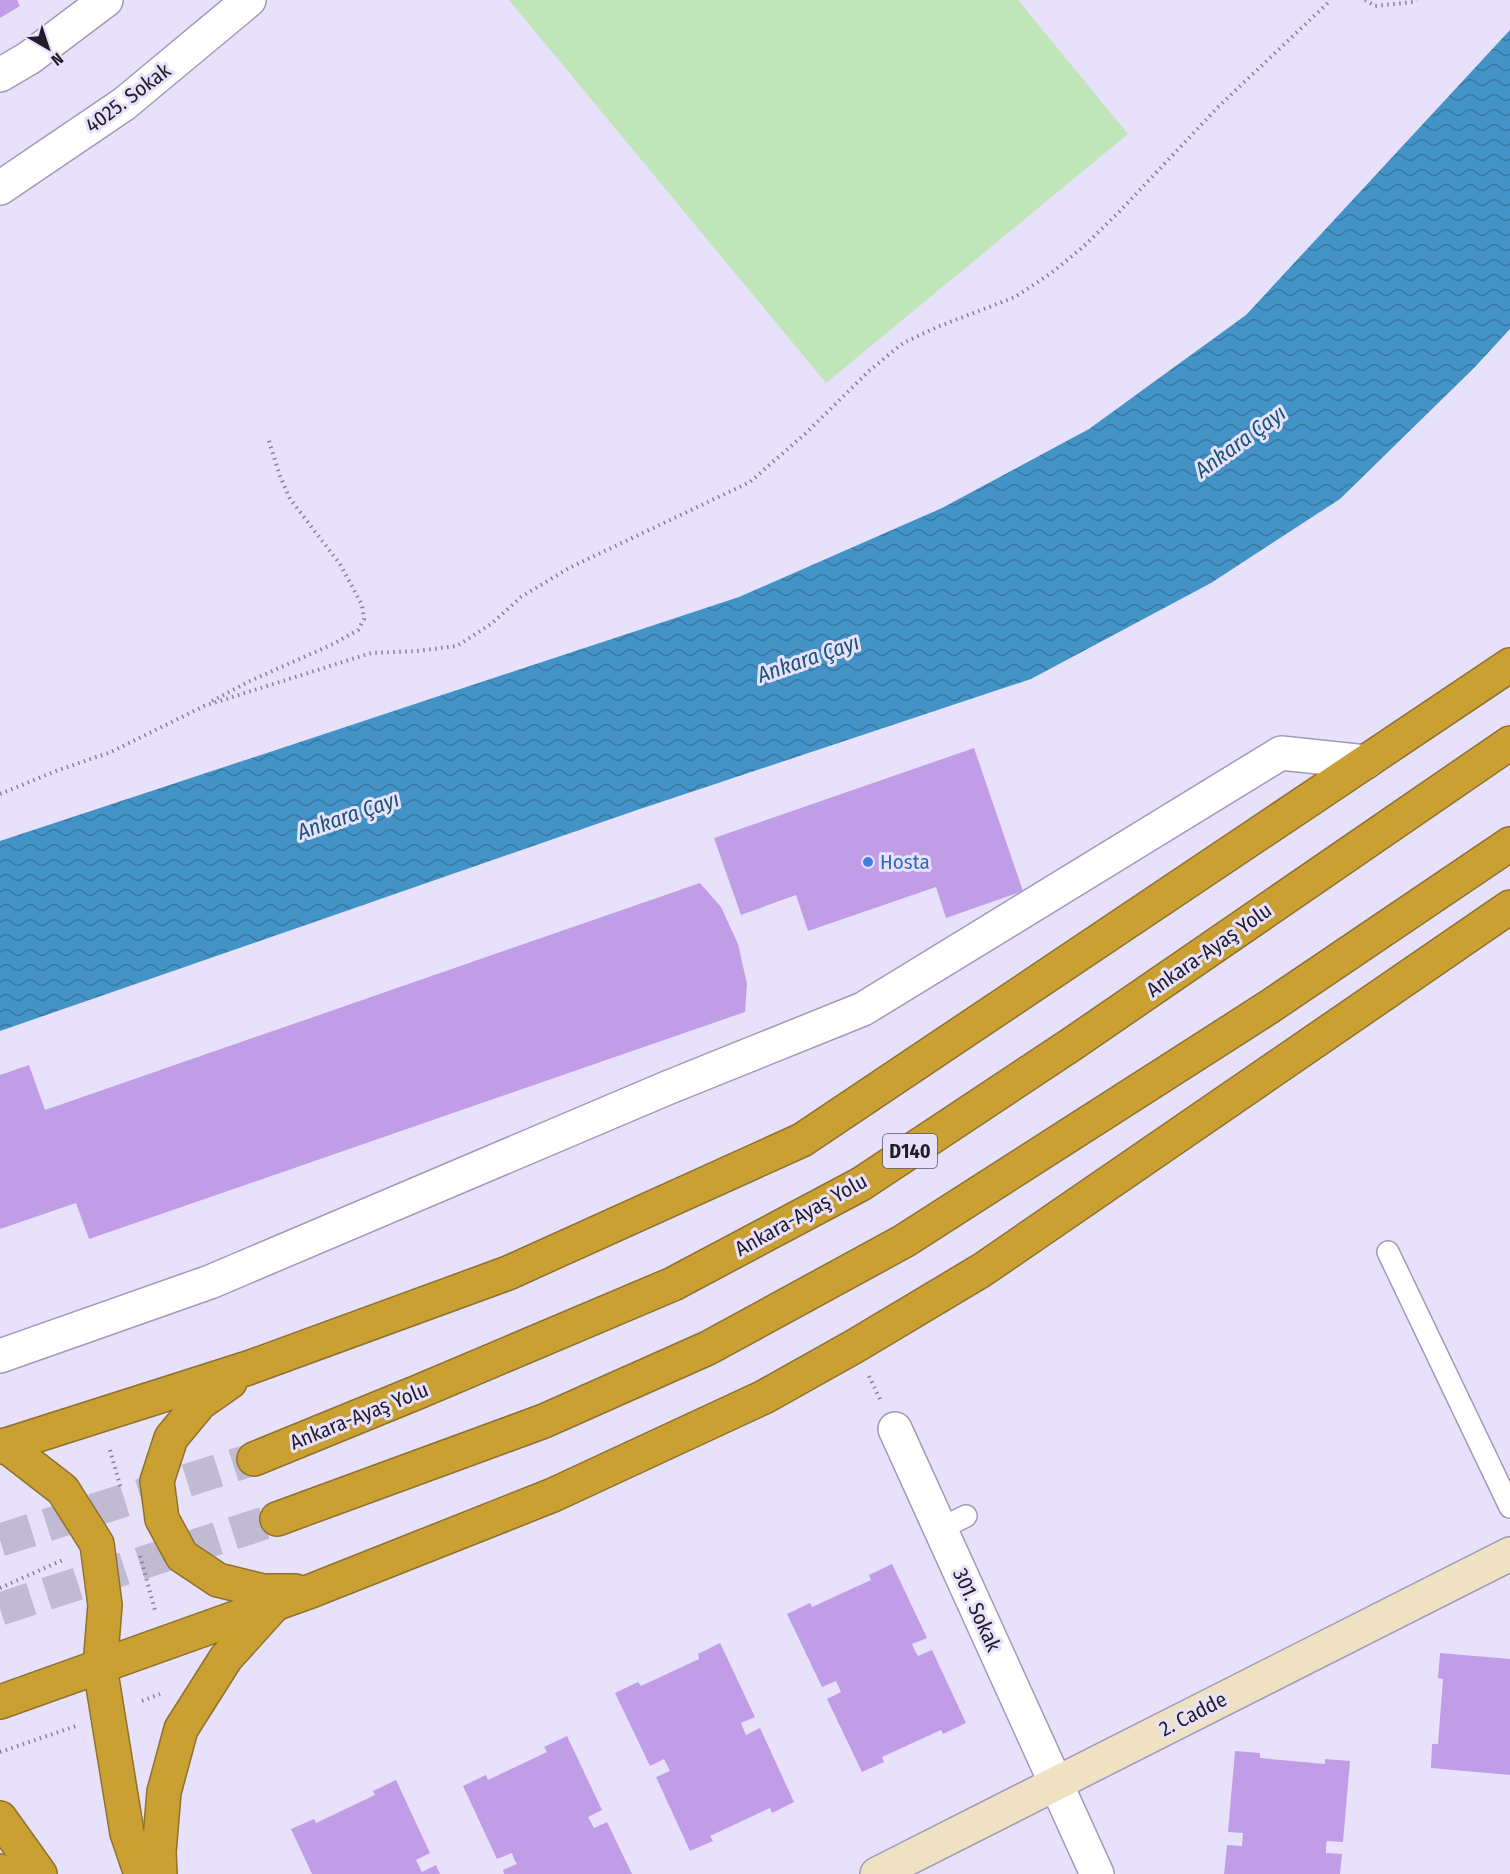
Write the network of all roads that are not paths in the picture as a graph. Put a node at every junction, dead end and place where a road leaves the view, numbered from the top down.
1 (106, 0) edge
2 (249, 0) edge
3 (0, 75) edge
4 (0, 188) edge
5 (1510, 665) edge
6 (1510, 743) edge
7 (1366, 762) junction
8 (1510, 844) edge
9 (1510, 906) edge
10 (1388, 1252) dead end
11 (0, 1356) edge
12 (248, 1368) junction
13 (895, 1429) road end
14 (2, 1443) edge
15 (254, 1459) tunnel mouth
16 (1510, 1507) edge
17 (277, 1519) tunnel mouth
18 (1510, 1554) edge
19 (311, 1591) junction
20 (275, 1604) junction
21 (100, 1667) junction
22 (0, 1702) edge
23 (1056, 1783) junction
24 (0, 1818) edge
25 (0, 1871) edge
26 (4, 1874) edge
27 (40, 1874) edge
28 (141, 1874) edge
29 (160, 1874) edge
30 (877, 1874) edge
31 (1096, 1874) edge

1 - 3 street
2 - 4 street, 4025. Sokak
5 - 7 highway
6 - 15 highway, Ankara-Ayaş Yolu / D140
7 - 11 street
7 - 12 highway
8 - 17 highway
9 - 19 highway
10 - 16 lane
12 - 14 highway
12 - 19 highway
13 - 23 street, 301. Sokak
14 - 21 highway
18 - 23 street, 2. Cadde
19 - 20 highway
20 - 21 highway
20 - 29 highway
21 - 22 highway
21 - 28 highway
23 - 30 street, 2. Cadde
23 - 31 street, 301. Sokak
24 - 27 highway
25 - 26 highway

